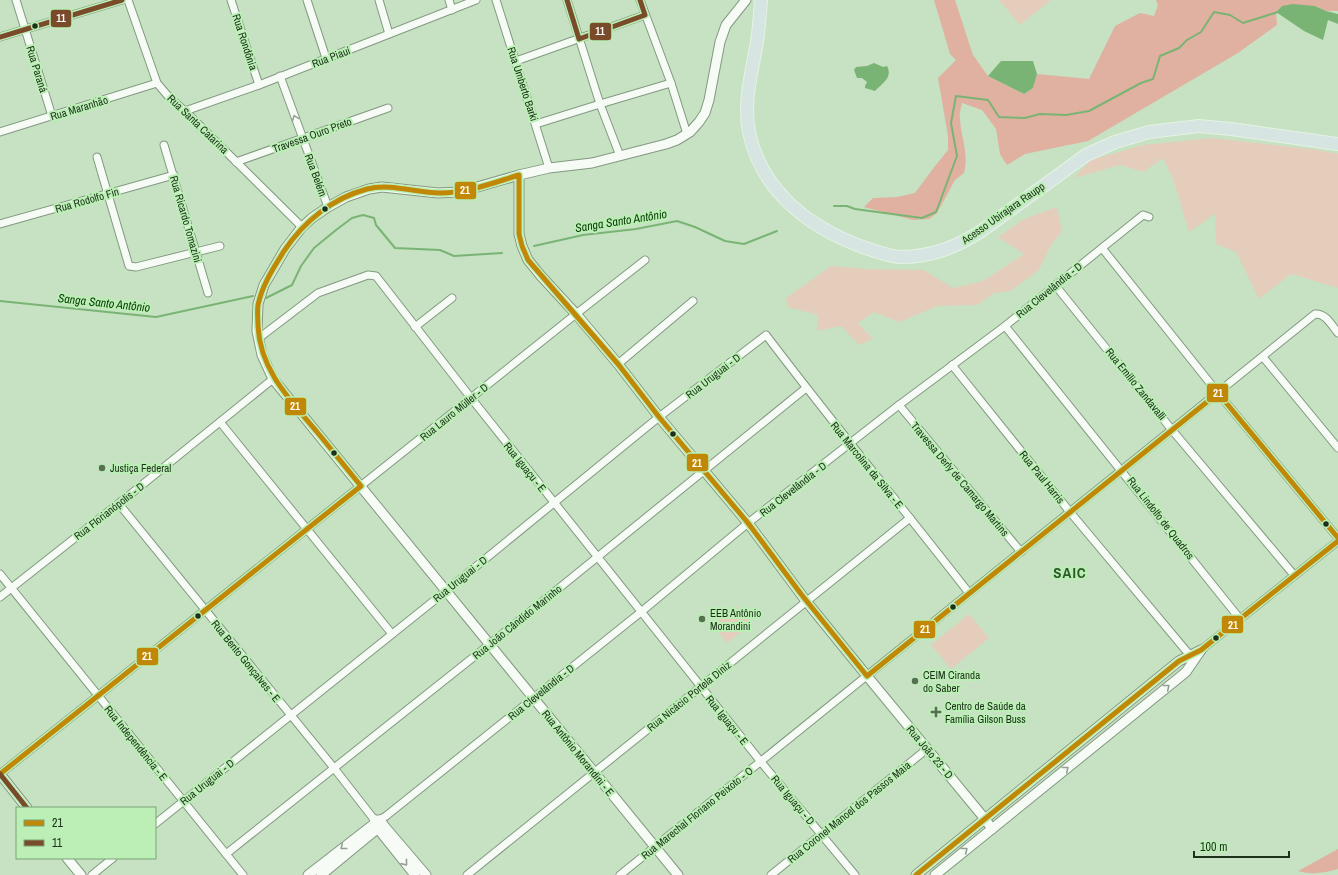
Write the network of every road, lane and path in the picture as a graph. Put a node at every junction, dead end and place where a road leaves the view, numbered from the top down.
1 (16, 0) edge
2 (122, 0) edge
3 (128, 0) edge
4 (231, 0) edge
5 (307, 0) edge
6 (379, 0) edge
7 (448, 0) edge
8 (476, 0) edge
9 (496, 0) edge
10 (566, 0) edge
11 (640, 0) edge
12 (746, 0) edge
13 (761, 0) edge
14 (452, 10) junction
15 (645, 15) junction
16 (25, 29) junction
17 (389, 34) junction
18 (0, 37) edge
19 (579, 39) junction
20 (326, 58) junction
21 (516, 61) junction
22 (280, 76) junction
23 (157, 83) junction
24 (671, 83) junction
25 (259, 85) junction
26 (600, 104) junction
27 (388, 108) dead end
28 (186, 111) junction
29 (52, 116) junction
30 (536, 124) junction
31 (0, 132) edge
32 (687, 134) junction
33 (303, 138) junction
34 (1338, 144) edge
35 (164, 145) dead end
36 (620, 156) junction
37 (97, 157) dead end
38 (236, 162) junction
39 (549, 168) junction
40 (174, 175) junction
41 (519, 175) junction
42 (108, 193) junction
43 (328, 207) junction
44 (1149, 217) dead end
45 (0, 224) edge
46 (302, 227) junction
47 (220, 246) dead end
48 (1102, 248) junction
49 (195, 252) junction
50 (645, 260) dead end
51 (1055, 285) junction
52 (208, 293) dead end
53 (452, 298) dead end
54 (693, 301) dead end
55 (576, 314) junction
56 (1005, 326) junction
57 (415, 327) junction
58 (1338, 334) edge
59 (766, 335) joint
60 (259, 338) junction
61 (1263, 357) junction
62 (618, 364) junction
63 (952, 365) junction
64 (273, 379) junction
65 (806, 388) junction
66 (1218, 393) junction
67 (471, 398) junction
68 (899, 406) junction
69 (659, 417) junction
70 (220, 422) junction
71 (1172, 430) junction
72 (850, 445) junction
73 (1338, 448) edge
74 (1122, 470) junction
75 (704, 471) junction
76 (361, 486) junction
77 (554, 503) junction
78 (119, 504) junction
79 (1070, 512) junction
80 (910, 518) junction
81 (748, 524) junction
82 (306, 530) junction
83 (1338, 538) edge
84 (1338, 541) edge
85 (1021, 552) junction
86 (597, 556) junction
87 (0, 574) edge
88 (1294, 576) junction
89 (11, 588) junction
90 (446, 591) junction
91 (969, 593) junction
92 (0, 598) edge
93 (806, 601) junction
94 (205, 610) junction
95 (641, 612) junction
96 (1240, 619) junction
97 (392, 634) junction
98 (490, 644) junction
99 (1202, 650) joint
100 (1192, 658) junction
101 (867, 676) junction
102 (700, 687) junction
103 (98, 696) junction
104 (533, 699) junction
105 (291, 715) junction
106 (927, 749) junction
107 (761, 762) junction
108 (334, 768) junction
109 (594, 772) junction
110 (0, 774) edge
111 (183, 801) junction
112 (26, 807) edge
113 (985, 819) junction
114 (379, 822) junction
115 (156, 823) edge
116 (992, 829) junction
117 (822, 834) junction
118 (655, 847) junction
119 (226, 854) junction
120 (68, 859) edge
121 (112, 859) edge
122 (922, 873) edge
123 (81, 875) edge
124 (92, 875) edge
125 (242, 875) edge
126 (308, 875) edge
127 (322, 875) edge
128 (415, 875) edge
129 (426, 875) edge
130 (467, 875) edge
131 (620, 875) edge
132 (678, 875) edge
133 (772, 875) edge
134 (855, 875) edge
135 (935, 875) edge

1 - 16 street, Rua Paraná
2 - 16 street
3 - 23 street, Rua Santa Catarina
4 - 25 street, Rua Rondônia
5 - 20 street
6 - 17 street
7 - 14 street
8 - 14 street, Rua Piauí
9 - 21 street, Rua Umberto Barki
10 - 19 street
11 - 15 street
12 - 32 street
13 - 34 highway, Acesso Ubirajara Raupp
14 - 17 street, Rua Piauí
15 - 19 street
15 - 24 street
16 - 18 street
16 - 29 street, Rua Paraná
17 - 20 street, Rua Piauí
19 - 21 street
19 - 26 street
20 - 22 street, Rua Piauí
21 - 30 street, Rua Umberto Barki
22 - 25 street, Rua Piauí
33 -> 22 street, Rua Belém
23 - 28 street, Rua Santa Catarina
23 - 29 street, Rua Maranhão
24 - 26 street
24 - 32 street
25 - 28 street, Rua Piauí
26 - 30 street
26 - 36 street
27 - 33 street, Travessa Ouro Preto
28 - 38 street, Rua Santa Catarina
29 - 31 street, Rua Maranhão
30 - 39 street, Rua Umberto Barki
32 - 36 street, Rua Antônio Morandini - E
33 - 38 street, Travessa Ouro Preto
33 - 43 street, Rua Belém
35 - 40 street, Rua Ricardo Tomazini
36 - 39 street, Rua Antônio Morandini - E
37 - 42 street
38 - 46 street, Rua Santa Catarina
39 - 41 street, Rua Antônio Morandini - E
40 - 42 street, Rua Rodolfo Fin
40 - 49 street, Rua Ricardo Tomazini
41 - 43 street, Rua Antônio Morandini - E
41 - 55 street, Rua João 23 - D
42 - 45 street, Rua Rodolfo Fin
42 - 49 street
43 - 46 street, Rua Antônio Morandini - E
44 - 48 street, Rua Clevelândia - D
46 - 60 street, Rua Antônio Morandini - E
47 - 49 street
48 - 51 street, Rua Clevelândia - D
48 - 66 street
49 - 52 street, Rua Ricardo Tomazini
50 - 55 street, Rua Lauro Müller - D
51 - 56 street, Rua Clevelândia - D
51 - 71 street, Rua Emílio Zandavalli
53 - 57 street
54 - 62 street
55 - 62 street, Rua João 23 - D
55 - 67 street, Rua Lauro Müller - D
56 - 63 street, Rua Clevelândia - D
56 - 74 street, Rua Lindolfo de Quadros
57 - 60 street, Rua Iguaçu - E
57 - 67 street, Rua Iguaçu - E
58 - 61 street, Rua Marechal Floriano Peixoto - O
59 - 65 street, Rua Marcolina da Silva - E
59 - 69 street, Rua Uruguai - D
60 - 64 street, Rua Antônio Morandini - E
61 - 66 street, Rua Marechal Floriano Peixoto - O
61 - 73 street
62 - 69 street, Rua João 23 - D
63 - 68 street, Rua Clevelândia - D
63 - 79 street, Rua Paul Harris
64 - 70 street, Rua Florianópolis - D
64 - 76 street, Rua Antônio Morandini - E
65 - 72 street, Rua Marcolina da Silva - E
65 - 75 street, Rua João Cândido Marinho
66 - 71 street, Rua Marechal Floriano Peixoto - O
66 - 83 street
67 - 76 street, Rua Lauro Müller - D
67 - 77 street, Rua Iguaçu - E
68 - 72 street, Rua Clevelândia - D
68 - 85 street, Travessa Derly de Camargo Martins
69 - 75 street, Rua João 23 - D
69 - 77 street, Rua Uruguai - D
70 - 78 street, Rua Florianópolis - D
70 - 82 street
71 - 74 street, Rua Marechal Floriano Peixoto - O
71 - 88 street, Rua Emílio Zandavalli
72 - 80 street, Rua Marcolina da Silva - E
72 - 81 street, Rua Clevelândia - D
74 - 79 street, Rua Marechal Floriano Peixoto - O
74 - 96 street, Rua Lindolfo de Quadros
75 - 81 street, Rua João 23 - D
75 - 86 street, Rua João Cândido Marinho
76 - 82 street, Rua Lauro Müller - D
76 - 90 street, Rua Antônio Morandini - E
77 - 86 street, Rua Iguaçu - E
77 - 90 street, Rua Uruguai - D
78 - 89 street, Rua Florianópolis - D
78 - 94 street, Rua Bento Gonçalves - E
79 - 85 street, Rua Marechal Floriano Peixoto - O
79 - 100 street, Rua Paul Harris
80 - 91 street, Rua Marcolina da Silva - E
80 - 93 street, Rua Nicácio Portela Diniz
81 - 93 street, Rua João 23 - D
81 - 95 street, Rua Clevelândia - D
82 - 94 street, Rua Lauro Müller - D
82 - 97 street
84 - 88 street
85 - 91 street, Rua Marechal Floriano Peixoto - O
86 - 95 street, Rua Iguaçu - E
86 - 98 street, Rua João Cândido Marinho
87 - 89 street, Rua Independência - E
88 - 96 street
89 - 92 street, Rua Florianópolis - D
89 - 103 street, Rua Independência - E
90 - 97 street, Rua Uruguai - D
90 - 98 street, Rua Antônio Morandini - E
91 - 101 street, Rua Marechal Floriano Peixoto - O
93 - 101 street, Rua João 23 - D
93 - 102 street, Rua Nicácio Portela Diniz
94 - 103 street, Rua Lauro Müller - D
94 - 105 street, Rua Bento Gonçalves - E
95 - 102 street, Rua Iguaçu - E
95 - 104 street, Rua Clevelândia - D
96 - 99 street
97 - 105 street, Rua Uruguai - D
98 - 104 street, Rua Antônio Morandini - E
98 - 108 street, Rua João Cândido Marinho
99 - 100 street
100 - 113 street
116 -> 100 street
101 - 106 street, Rua João 23 - D
101 - 107 street, Rua Marechal Floriano Peixoto - O
102 - 107 street, Rua Iguaçu - E
102 - 109 street, Rua Nicácio Portela Diniz
103 - 110 street, Rua Lauro Müller - D
103 - 111 street, Rua Independência - E
104 - 109 street, Rua Antônio Morandini - E
104 - 114 street, Rua Clevelândia - D
105 - 108 street, Rua Bento Gonçalves - E
105 - 111 street, Rua Uruguai - D
106 - 113 street, Rua João 23 - D
106 - 117 street, Rua Coronel Manoel dos Passos Maia
107 - 117 street, Rua Iguaçu - D
107 - 118 street, Rua Marechal Floriano Peixoto - O
108 - 114 street, Rua Bento Gonçalves - E
108 - 119 street, Rua João Cândido Marinho
109 - 118 street, Rua Antônio Morandini - E
109 - 130 street, Rua Nicácio Portela Diniz
110 - 112 street
111 - 115 street, Rua Uruguai - D
111 - 119 street, Rua Independência - E
113 - 116 street, Rua João 23 - D
113 - 122 street
114 -> 126 street, Rua Clevelândia - D
114 - 127 street, Rua Clevelândia - D
114 -> 128 street, Rua Bento Gonçalves - E
114 - 129 street, Rua Bento Gonçalves - E
135 -> 116 street
117 - 133 street, Rua Coronel Manoel dos Passos Maia
117 - 134 street, Rua Iguaçu - D
118 - 131 street, Rua Marechal Floriano Peixoto - O
118 - 132 street, Rua Antônio Morandini - E
119 - 125 street, Rua Independência - E
120 - 123 street
121 - 124 street

